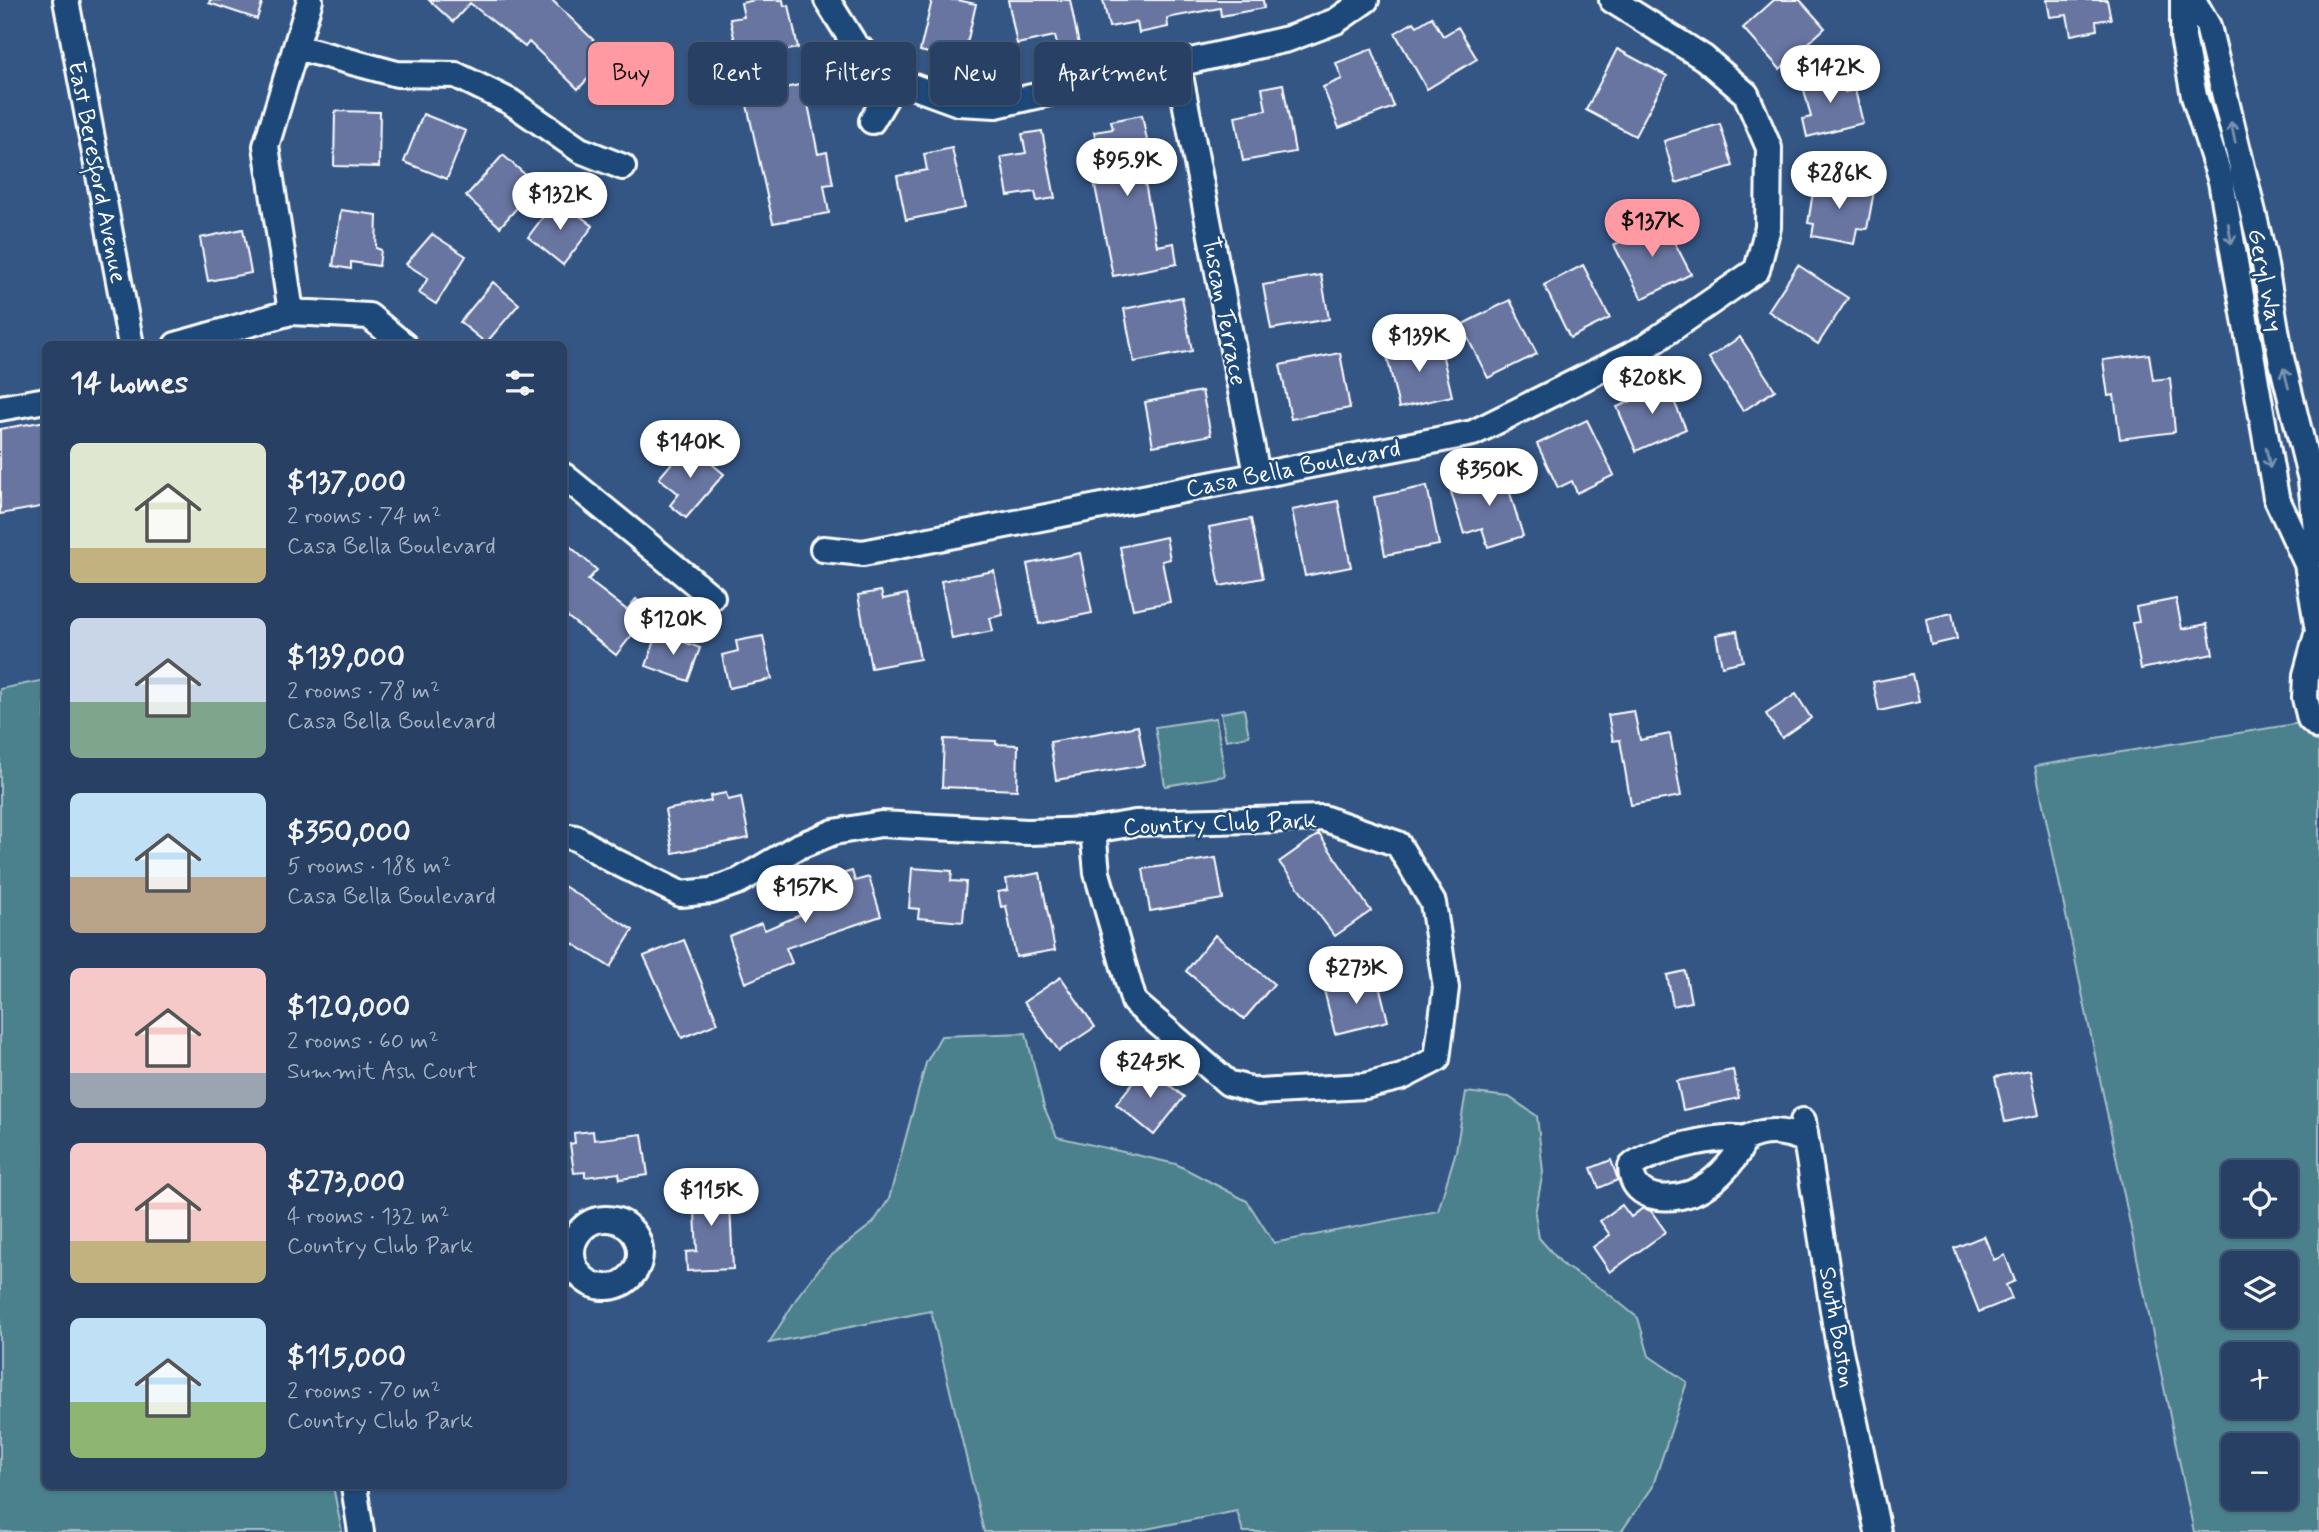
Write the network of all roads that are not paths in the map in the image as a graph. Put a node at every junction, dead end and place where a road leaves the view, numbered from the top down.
1 (66, 0) edge
2 (310, 0) edge
3 (827, 0) edge
4 (1366, 0) edge
5 (1612, 0) edge
6 (2183, 0) edge
7 (2193, 0) edge
8 (853, 42) edge
9 (296, 47) junction
10 (1191, 62) edge
11 (916, 88) edge
12 (1034, 97) edge
13 (881, 105) edge
14 (1186, 105) edge
15 (872, 121) dead end
16 (623, 167) dead end
17 (2229, 169) junction
18 (291, 312) junction
19 (129, 341) edge
20 (190, 341) edge
21 (399, 341) edge
22 (42, 401) edge
23 (0, 408) edge
24 (2295, 416) junction
25 (2260, 422) junction
26 (1257, 474) junction
27 (567, 478) edge
28 (823, 549) dead end
29 (2306, 564) junction
30 (712, 597) dead end
31 (2318, 632) edge
32 (2319, 727) edge
33 (1093, 830) junction
34 (567, 836) edge
35 (1744, 1139) dead end
36 (354, 1489) edge
37 (361, 1532) edge
38 (1878, 1532) edge

1 - 19 street, East Beresford Avenue
2 - 9 street
3 - 8 street
4 - 10 street
5 - 26 street, Casa Bella Boulevard
6 - 17 street, Geryl Way
17 -> 7 street, Geryl Way
9 - 16 street
9 - 18 street
11 - 12 street
13 - 15 street
14 - 26 street, Tuscan Terrace
24 -> 17 street, Geryl Way
17 -> 25 street, Geryl Way
18 - 20 street
18 - 21 street
22 - 23 street
24 - 25 street
24 - 29 street, Geryl Way
25 -> 29 street, Geryl Way
26 - 28 street, Casa Bella Boulevard
27 - 30 street
29 - 31 street, Geryl Way
31 - 32 street, Geryl Way
33 - 33 street, Country Club Park
33 - 34 street, Country Club Park
35 - 38 street, South Boston
36 - 37 street

